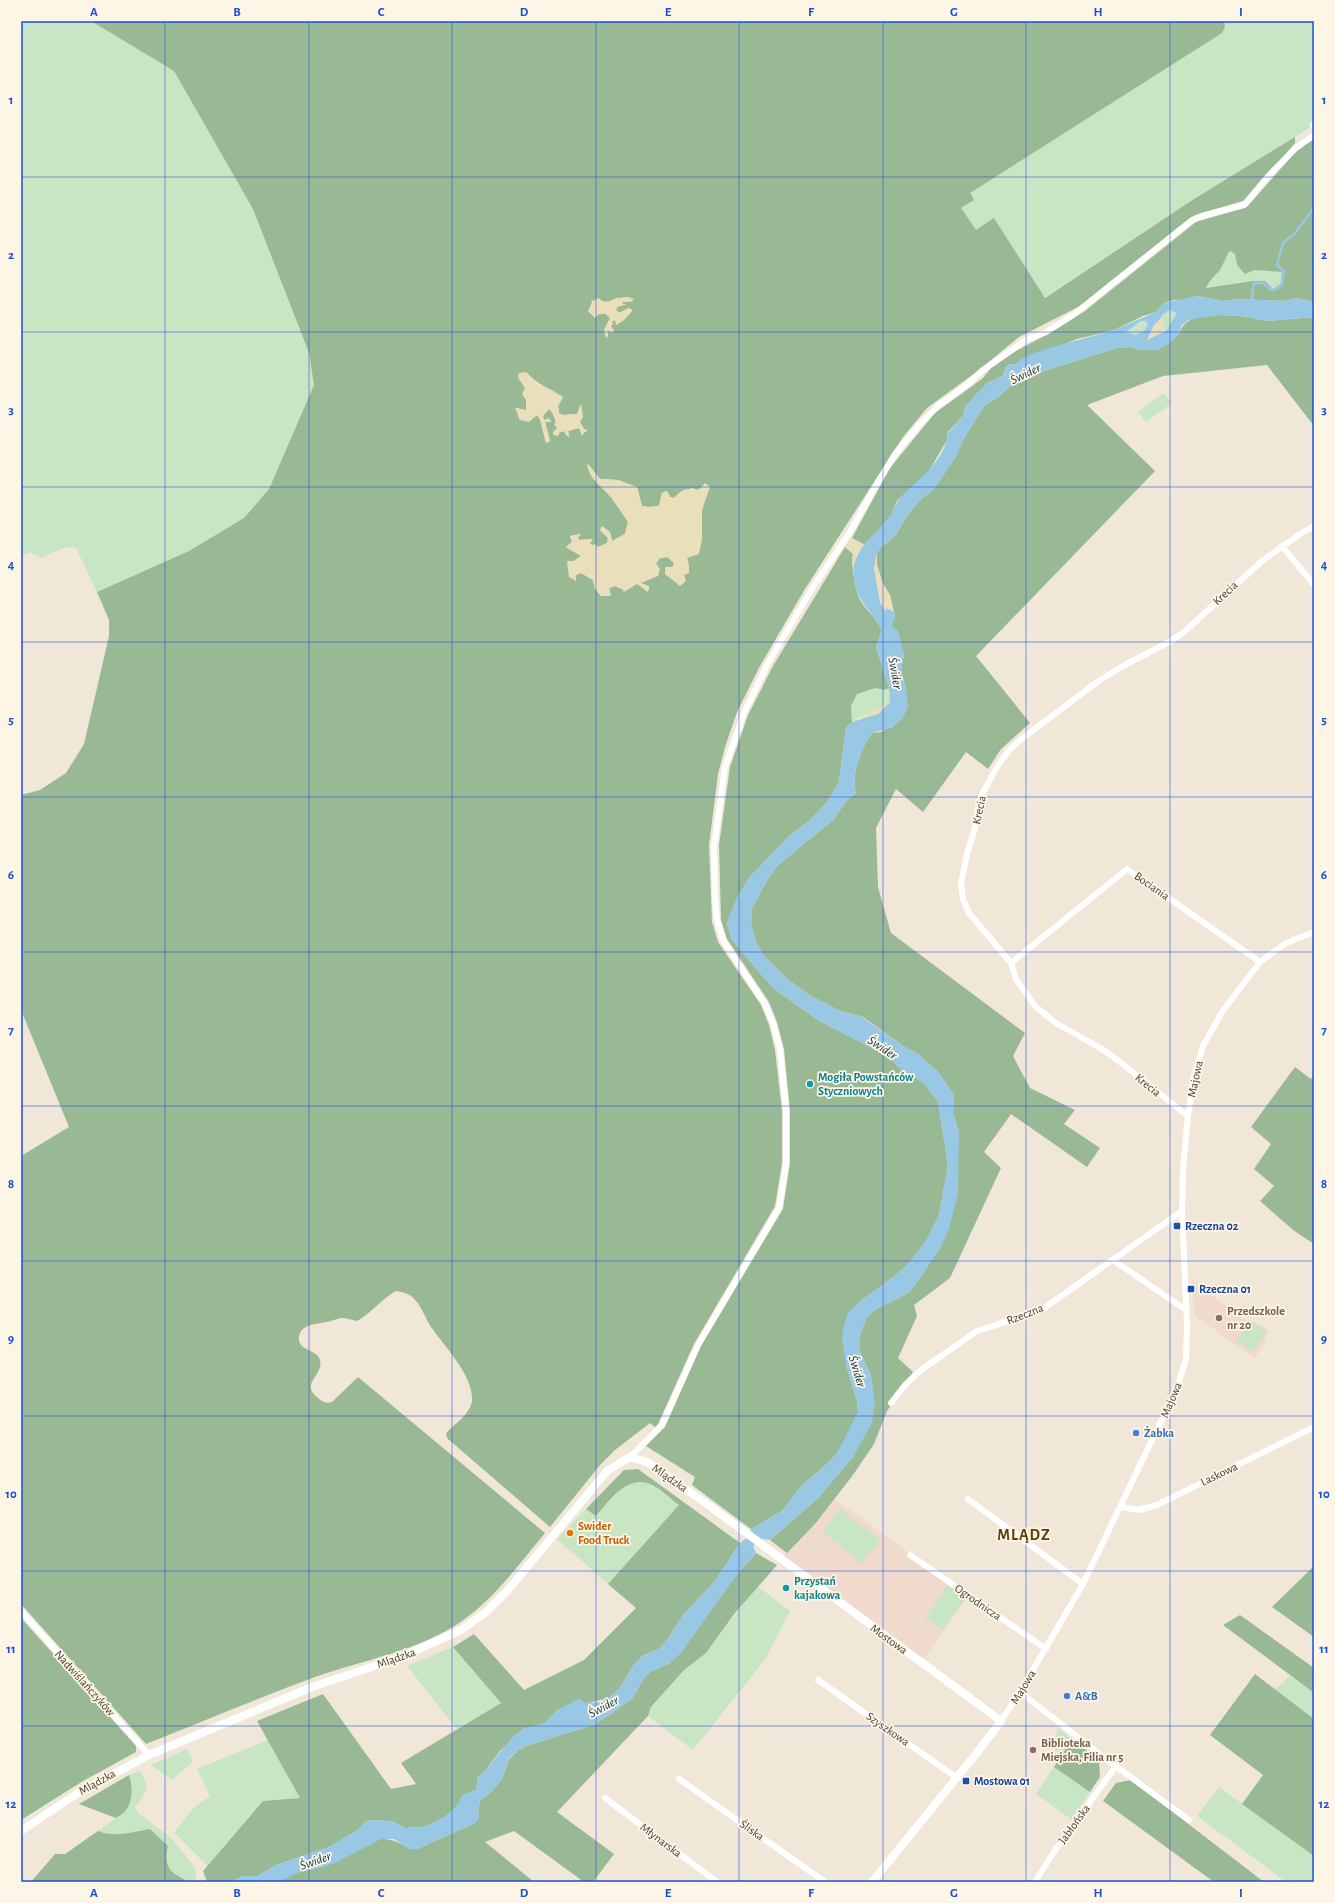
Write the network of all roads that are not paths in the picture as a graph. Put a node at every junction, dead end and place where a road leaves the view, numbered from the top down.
1 (1314, 135) edge
2 (1314, 526) edge
3 (1282, 546) junction
4 (1314, 585) edge
5 (1314, 932) edge
6 (1260, 962) junction
7 (1011, 963) junction
8 (1188, 1116) junction
9 (1182, 1211) junction
10 (1113, 1260) junction
11 (1186, 1310) junction
12 (891, 1403) dead end
13 (1314, 1427) edge
14 (630, 1457) junction
15 (968, 1499) dead end
16 (1121, 1507) junction
17 (910, 1555) dead end
18 (777, 1556) joint
19 (1083, 1584) junction
20 (21, 1611) edge
21 (1046, 1649) junction
22 (818, 1680) dead end
23 (1020, 1692) junction
24 (1001, 1721) junction
25 (149, 1756) junction
26 (1116, 1766) junction
27 (957, 1778) junction
28 (679, 1779) dead end
29 (605, 1798) dead end
30 (1189, 1820) dead end
31 (21, 1831) edge
32 (717, 1882) edge
33 (825, 1882) edge
34 (872, 1882) edge
35 (1034, 1882) edge

1 - 14 street
2 - 3 street, Krecia
3 - 4 street
3 - 7 street, Krecia
5 - 6 street, Majowa
6 - 7 street, Bociania
6 - 8 street, Majowa
7 - 8 street, Krecia
8 - 9 street, Majowa
9 - 10 street, Rzeczna
9 - 11 street, Majowa
10 - 11 street
10 - 12 street, Rzeczna
11 - 16 street, Majowa
13 - 16 street, Laskowa
14 - 18 street, Mlądzka
14 - 25 street, Mlądzka
15 - 19 street
16 - 19 street, Majowa
17 - 21 street, Ogrodnicza
18 - 24 street, Mostowa
19 - 21 street, Majowa
20 - 25 street, Nadwiślańczyków
21 - 23 street, Majowa
22 - 27 street, Szyszkowa
23 - 24 street, Majowa
23 - 26 street
24 - 27 street, Majowa
25 - 31 street, Mlądzka
26 - 30 street
26 - 35 street, Jabłońska
27 - 34 street, Majowa
28 - 33 street, Śliska
29 - 32 street, Młynarska

